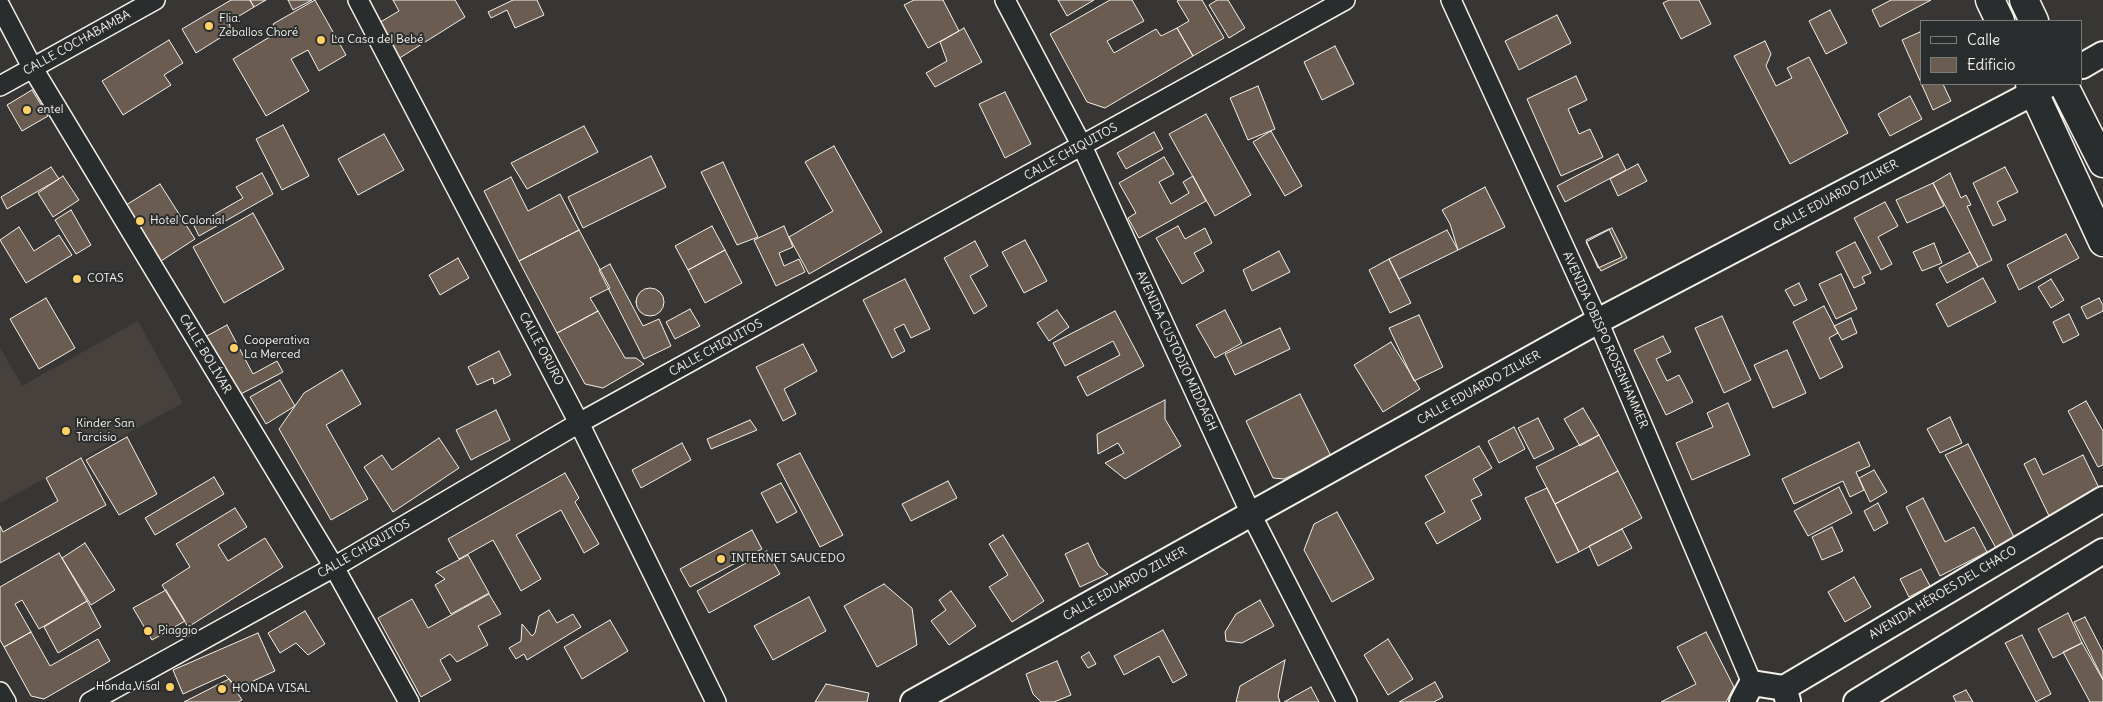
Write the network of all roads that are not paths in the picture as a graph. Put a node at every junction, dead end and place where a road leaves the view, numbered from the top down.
1 (155, 0) edge
2 (358, 0) edge
3 (1005, 0) edge
4 (1345, 0) edge
5 (1452, 0) edge
6 (1990, 0) edge
7 (2024, 0) edge
8 (0, 6) edge
9 (2000, 20) edge
10 (2034, 20) edge
11 (2103, 54) edge
12 (2083, 65) edge
13 (32, 67) junction
14 (2064, 85) edge
15 (0, 86) edge
16 (2038, 86) edge
17 (1082, 146) junction
18 (2103, 164) edge
19 (2103, 242) edge
20 (1598, 321) junction
21 (579, 423) junction
22 (2103, 499) edge
23 (1251, 514) junction
24 (2103, 551) edge
25 (334, 567) junction
26 (0, 692) edge
27 (1747, 692) edge
28 (1786, 695) edge
29 (6, 702) edge
30 (90, 702) edge
31 (409, 702) edge
32 (716, 702) edge
33 (913, 702) edge
34 (1348, 702) edge
35 (1856, 702) edge

1 - 13 street, CALLE COCHABAMBA
2 - 21 street, CALLE ORURO
3 - 17 street, AVENIDA CUSTODIO MIDDAGH
4 - 17 street, CALLE CHIQUITOS
5 - 20 street, AVENIDA OBISPO ROSENHAMMER
6 - 9 main road
7 - 10 main road
8 - 13 street, CALLE BOLÍVAR
11 - 12 street
13 - 15 street, CALLE COCHABAMBA
13 - 25 street, CALLE BOLÍVAR
14 - 18 main road
16 - 19 main road
16 - 20 street, CALLE EDUARDO ZILKER
17 - 21 street, CALLE CHIQUITOS
17 - 23 street, AVENIDA CUSTODIO MIDDAGH
20 - 23 street, CALLE EDUARDO ZILKER
20 - 27 street, AVENIDA OBISPO ROSENHAMMER
21 - 25 street, CALLE CHIQUITOS
21 - 32 street, CALLE ORURO
22 - 28 street, AVENIDA HÉROES DEL CHACO
23 - 33 street, CALLE EDUARDO ZILKER
23 - 34 street, AVENIDA CUSTODIO MIDDAGH
24 - 35 street
25 - 30 street, CALLE CHIQUITOS
25 - 31 street, CALLE BOLÍVAR
26 - 29 street
27 - 28 street

